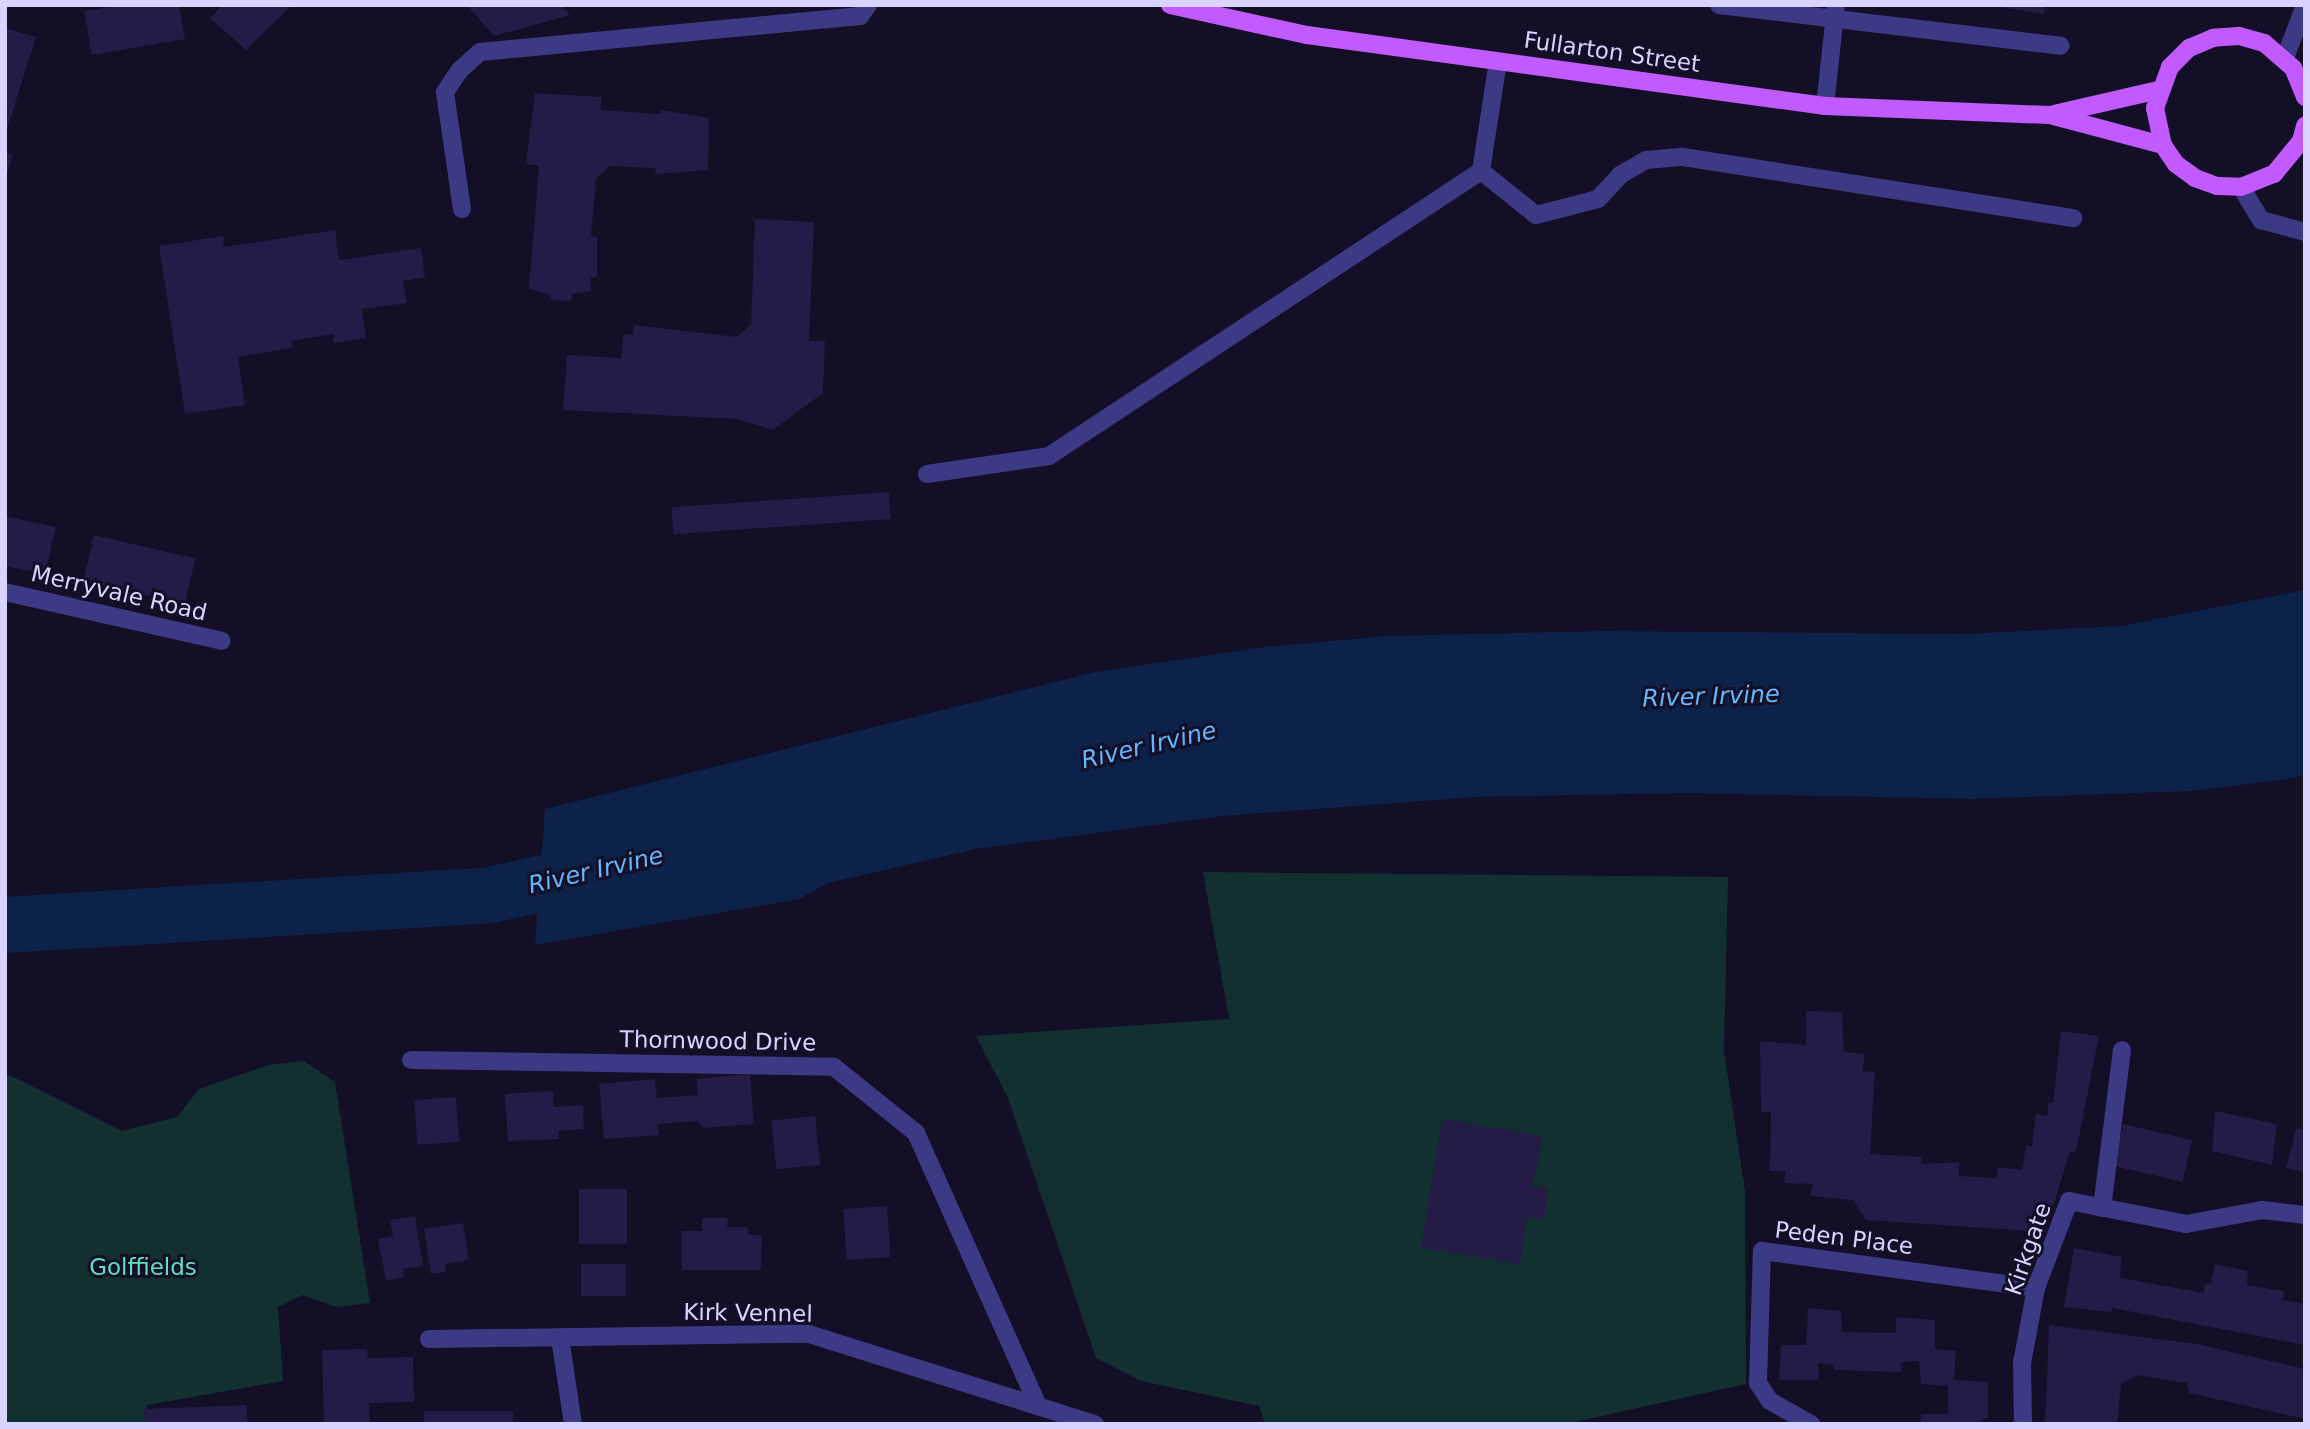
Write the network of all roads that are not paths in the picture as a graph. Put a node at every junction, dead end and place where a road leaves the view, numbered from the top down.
1 (868, 5) edge
2 (1170, 5) edge
3 (1719, 5) edge
4 (2305, 5) edge
5 (1836, 11) edge
6 (2061, 46) dead end
7 (1498, 61) junction
8 (2294, 65) edge
9 (2159, 90) junction
10 (2305, 97) edge
11 (1825, 106) junction
12 (2050, 115) junction
13 (2305, 126) edge
14 (2163, 145) junction
15 (2296, 163) edge
16 (1481, 171) junction
17 (2241, 187) junction
18 (462, 209) dead end
19 (2073, 218) dead end
20 (2305, 232) edge
21 (927, 474) dead end
22 (5, 592) edge
23 (222, 641) dead end
24 (2122, 1050) dead end
25 (411, 1060) dead end
26 (2102, 1208) junction
27 (2305, 1215) edge
28 (2036, 1288) junction
29 (560, 1338) junction
30 (429, 1339) dead end
31 (1037, 1404) junction
32 (573, 1424) edge
33 (1095, 1424) edge
34 (1811, 1424) edge
35 (2023, 1424) edge

1 - 18 street
2 - 7 main road, Fullarton Street
3 - 5 street
4 - 8 street
5 - 6 street
5 - 11 street
7 - 11 main road, Fullarton Street
7 - 16 street
8 - 9 main road
8 - 10 main road
9 - 12 main road, Fullarton Street
9 - 14 main road
11 - 12 main road, Fullarton Street
12 - 14 main road, Fullarton Street
13 - 15 main road
14 - 17 main road
15 - 17 main road
16 - 19 street
16 - 21 street
17 - 20 street
22 - 23 street, Merryvale Road
24 - 26 street
25 - 31 street, Thornwood Drive
26 - 27 street, Kirkgate
26 - 28 street, Kirkgate
28 - 34 street, Peden Place
28 - 35 street, Kirkgate
29 - 30 street, Kirk Vennel
29 - 31 street, Kirk Vennel
29 - 32 street
31 - 33 street, Kirk Vennel

